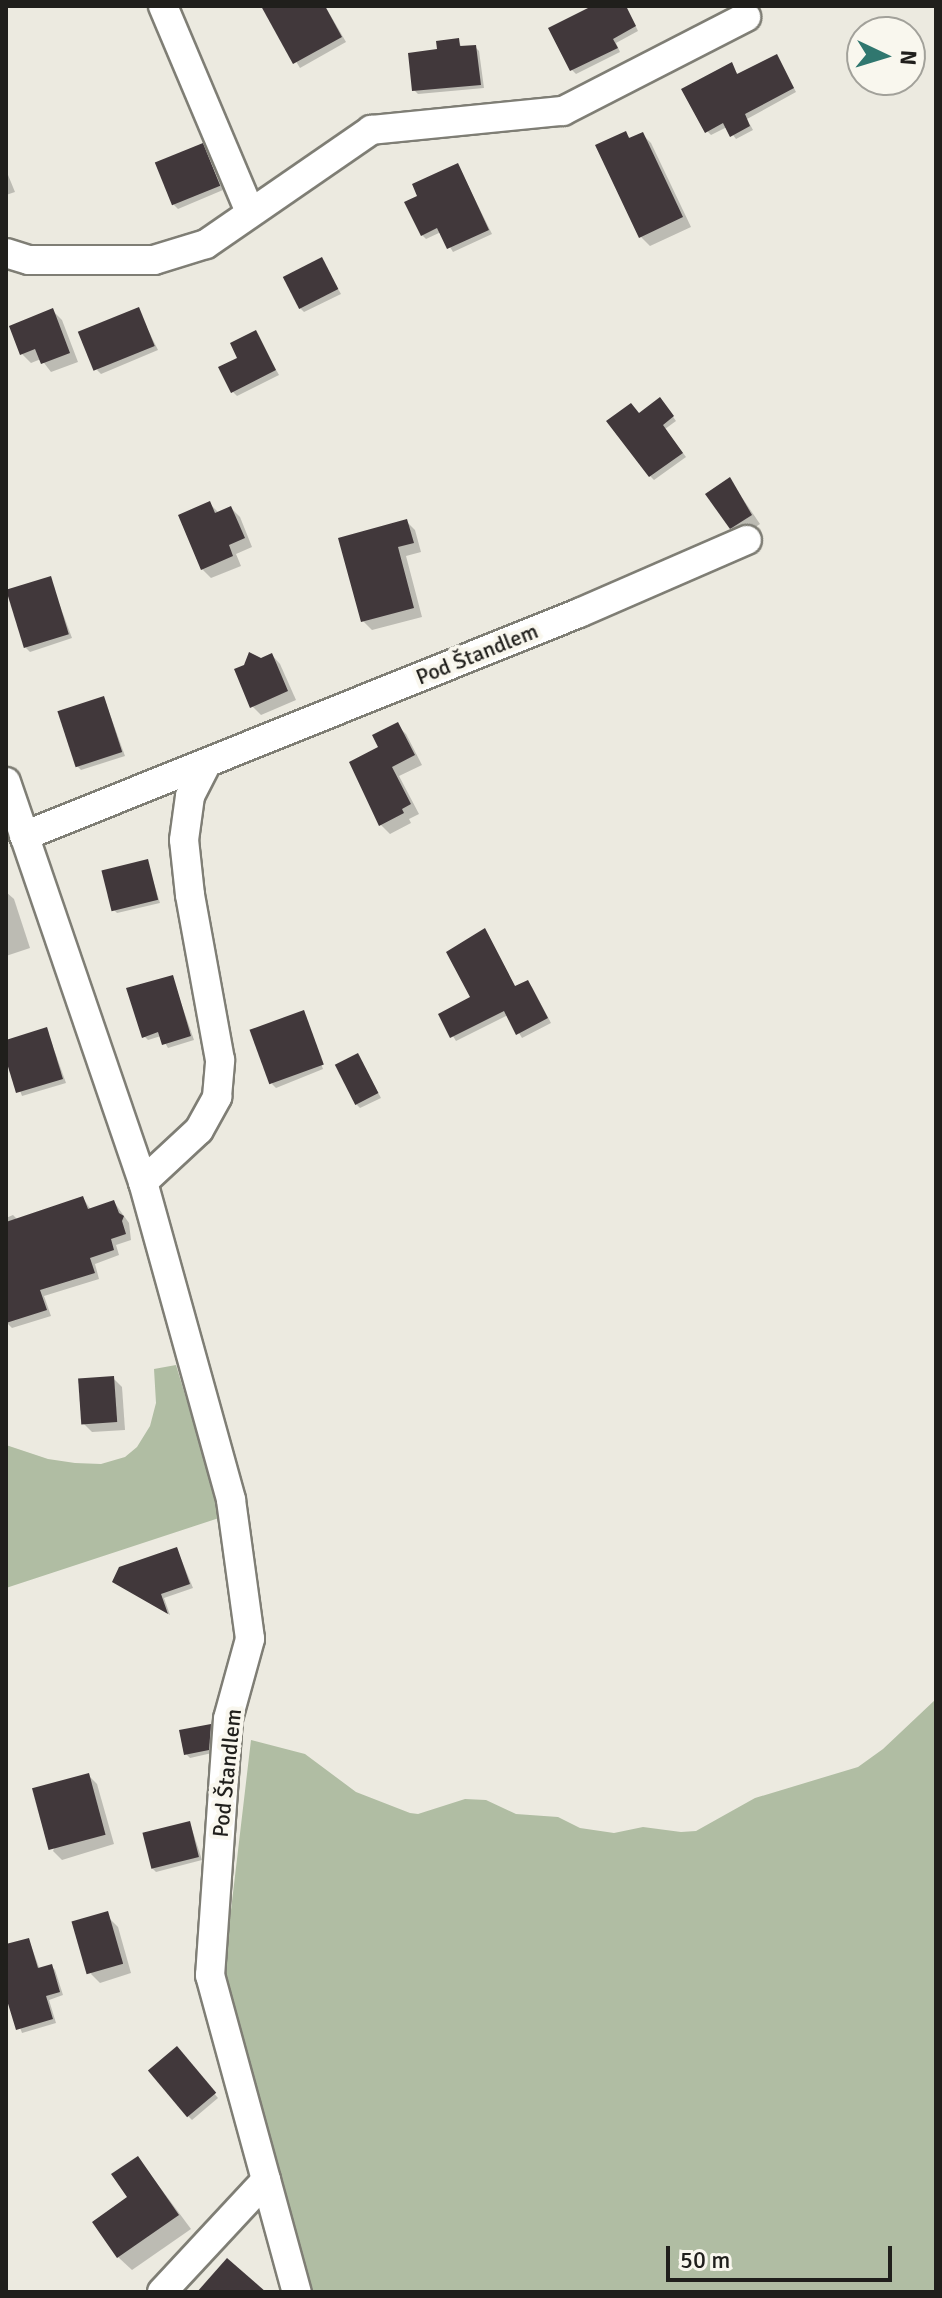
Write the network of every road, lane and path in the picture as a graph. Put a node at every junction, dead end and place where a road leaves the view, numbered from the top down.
1 (163, 6) edge
2 (746, 17) dead end
3 (250, 212) junction
4 (6, 253) edge
5 (747, 540) dead end
6 (206, 765) junction
7 (6, 782) edge
8 (24, 836) junction
9 (143, 1182) junction
10 (266, 2180) junction
11 (162, 2292) edge
12 (297, 2292) edge

1 - 3 street
2 - 3 street
3 - 4 street
5 - 6 street, Pod Štandlem
6 - 8 street, Pod Štandlem
6 - 9 street
7 - 8 street, Pod Štandlem
8 - 9 street, Pod Štandlem
9 - 10 street, Pod Štandlem
10 - 11 street
10 - 12 street, Pod Štandlem

